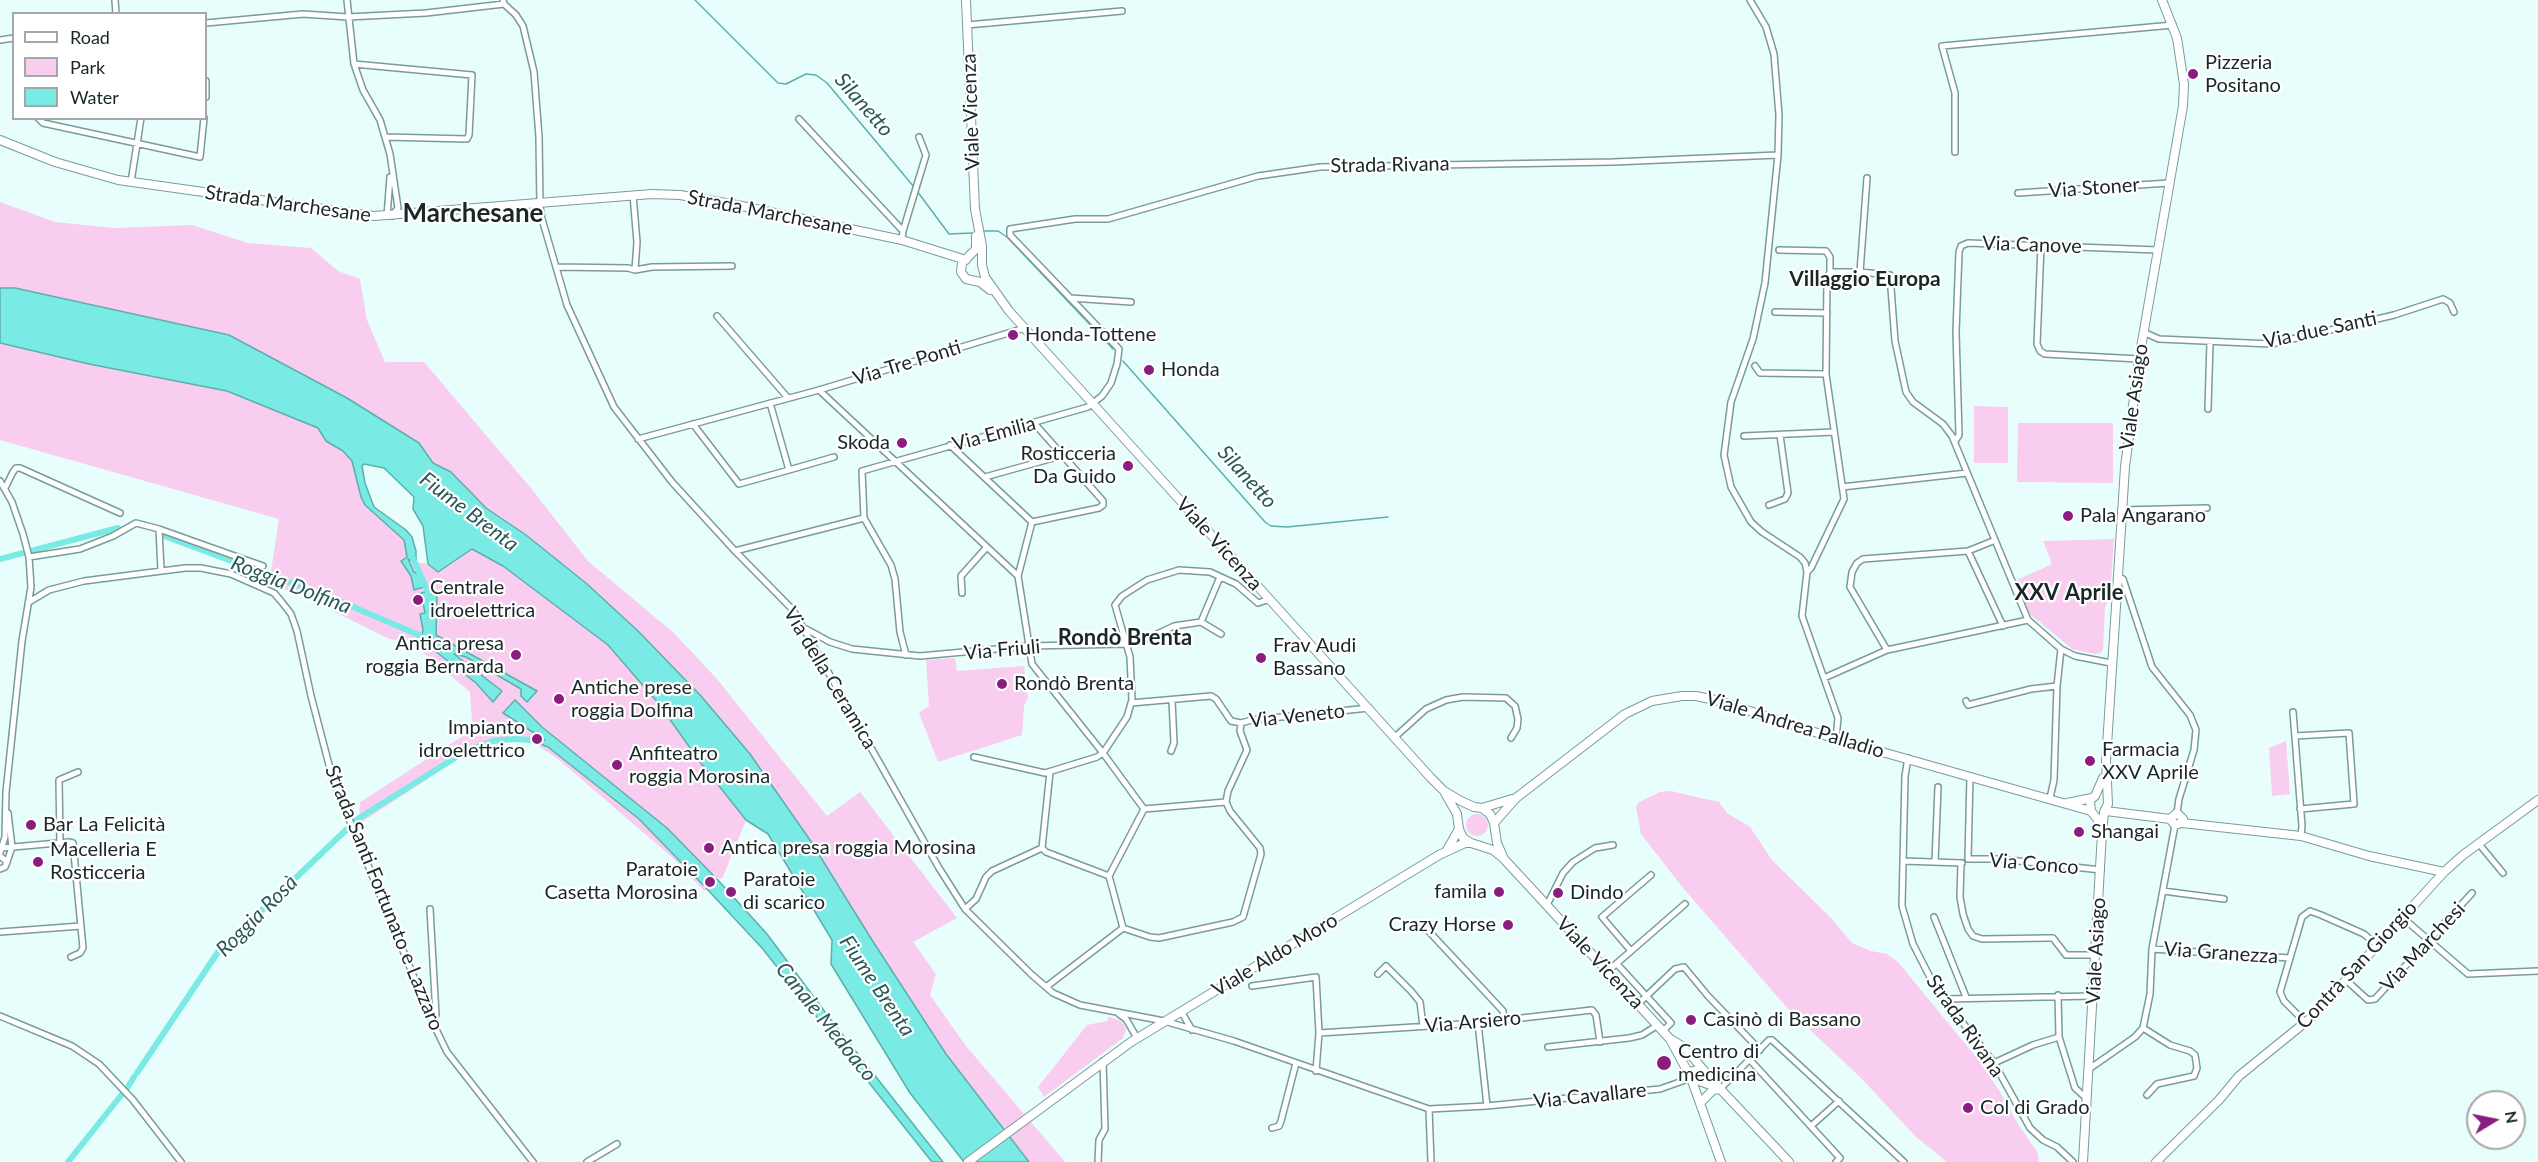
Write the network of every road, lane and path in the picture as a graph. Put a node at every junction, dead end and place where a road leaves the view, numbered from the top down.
1 (347, 0) edge
2 (966, 0) edge
3 (1750, 0) edge
4 (2162, 0) edge
5 (504, 2) edge
6 (1122, 11) dead end
7 (348, 17) junction
8 (207, 22) edge
9 (967, 25) junction
10 (2173, 25) junction
11 (354, 64) junction
12 (799, 119) dead end
13 (40, 120) edge
14 (141, 120) edge
15 (204, 120) edge
16 (385, 137) junction
17 (919, 137) dead end
18 (0, 140) edge
19 (137, 144) junction
20 (1955, 152) dead end
21 (1778, 155) junction
22 (392, 164) junction
23 (1867, 178) dead end
24 (132, 182) junction
25 (2169, 183) junction
26 (2018, 194) dead end
27 (633, 195) junction
28 (396, 197) junction
29 (540, 204) junction
30 (416, 215) junction
31 (389, 216) junction
32 (976, 223) junction
33 (903, 231) junction
34 (902, 240) junction
35 (2041, 246) junction
36 (1779, 250) dead end
37 (2158, 250) junction
38 (940, 251) junction
39 (968, 259) junction
40 (732, 266) dead end
41 (557, 267) junction
42 (961, 267) junction
43 (982, 268) junction
44 (635, 270) junction
45 (1830, 272) junction
46 (1860, 272) junction
47 (973, 280) junction
48 (996, 295) junction
49 (1070, 298) junction
50 (1131, 302) dead end
51 (1775, 312) dead end
52 (2454, 312) dead end
53 (1827, 313) junction
54 (717, 315) dead end
55 (1025, 328) junction
56 (2143, 332) junction
57 (2210, 342) junction
58 (2139, 359) junction
59 (1755, 366) dead end
60 (1826, 374) junction
61 (819, 390) junction
62 (788, 398) junction
63 (770, 403) junction
64 (1093, 405) junction
65 (2208, 408) dead end
66 (1034, 423) junction
67 (693, 424) junction
68 (1834, 432) junction
69 (1780, 435) junction
70 (1744, 436) dead end
71 (638, 439) junction
72 (1954, 441) junction
73 (950, 446) junction
74 (1064, 455) junction
75 (834, 457) dead end
76 (894, 461) junction
77 (789, 470) junction
78 (1967, 473) junction
79 (985, 477) junction
80 (0, 481) edge
81 (5, 488) junction
82 (1842, 488) junction
83 (1769, 505) dead end
84 (2207, 508) dead end
85 (2121, 510) junction
86 (120, 513) dead end
87 (864, 518) junction
88 (1032, 522) junction
89 (159, 528) junction
90 (1994, 541) junction
91 (986, 548) junction
92 (735, 551) junction
93 (1968, 551) junction
94 (28, 556) junction
95 (263, 566) dead end
96 (160, 570) junction
97 (1807, 572) junction
98 (1018, 576) junction
99 (2117, 576) junction
100 (1220, 577) junction
101 (31, 591) junction
102 (49, 591) junction
103 (962, 593) dead end
104 (1270, 599) junction
105 (28, 602) junction
106 (2028, 620) junction
107 (1201, 622) junction
108 (2003, 626) junction
109 (805, 628) junction
110 (1221, 634) dead end
111 (1126, 644) junction
112 (1029, 646) junction
113 (2061, 649) junction
114 (1887, 650) junction
115 (906, 655) junction
116 (2111, 663) junction
117 (1824, 678) junction
118 (2057, 686) junction
119 (1172, 700) junction
120 (1966, 701) dead end
121 (1131, 703) junction
122 (1369, 708) junction
123 (2293, 712) dead end
124 (1241, 723) junction
125 (2295, 736) junction
126 (1395, 737) junction
127 (1511, 738) dead end
128 (1836, 739) junction
129 (1171, 751) dead end
130 (1103, 753) junction
131 (974, 757) dead end
132 (1908, 758) junction
133 (78, 772) dead end
134 (1050, 772) junction
135 (2105, 774) junction
136 (1970, 776) junction
137 (1938, 787) dead end
138 (1444, 791) junction
139 (3, 792) edge
140 (2093, 797) junction
141 (1516, 798) junction
142 (2050, 798) junction
143 (2107, 800) junction
144 (2538, 800) edge
145 (1226, 802) junction
146 (2064, 803) junction
147 (6, 806) junction
148 (1478, 808) junction
149 (1144, 809) junction
150 (2300, 809) junction
151 (2093, 811) junction
152 (2105, 811) junction
153 (2177, 813) joint
154 (2136, 816) junction
155 (2175, 822) junction
156 (1459, 826) junction
157 (1494, 827) junction
158 (2102, 832) junction
159 (2301, 836) junction
160 (60, 843) junction
161 (1474, 843) junction
162 (2479, 844) junction
163 (1613, 845) dead end
164 (12, 847) junction
165 (1042, 849) junction
166 (1448, 850) junction
167 (1, 852) edge
168 (1504, 859) junction
169 (1968, 859) junction
170 (1903, 861) junction
171 (6, 862) junction
172 (1935, 862) junction
173 (1961, 864) junction
174 (2101, 870) junction
175 (0, 871) edge
176 (2444, 872) junction
177 (2503, 873) dead end
178 (1651, 875) dead end
179 (1109, 876) junction
180 (2163, 891) junction
181 (2472, 893) dead end
182 (2224, 899) dead end
183 (1685, 904) dead end
184 (1547, 906) junction
185 (430, 909) dead end
186 (965, 909) junction
187 (1934, 917) dead end
188 (2403, 918) junction
189 (1422, 924) dead end
190 (81, 926) junction
191 (1123, 928) junction
192 (0, 932) edge
193 (2430, 941) junction
194 (2378, 945) junction
195 (2152, 949) junction
196 (1631, 951) junction
197 (2095, 955) junction
198 (71, 957) dead end
199 (2290, 958) junction
200 (1617, 964) junction
201 (1608, 971) junction
202 (2538, 971) edge
203 (1378, 974) dead end
204 (2346, 980) junction
205 (1252, 986) dead end
206 (1046, 987) junction
207 (2058, 995) junction
208 (1647, 996) junction
209 (2093, 996) junction
210 (1966, 997) junction
211 (1946, 999) junction
212 (1638, 1004) junction
213 (1180, 1011) junction
214 (1118, 1013) junction
215 (0, 1016) edge
216 (432, 1021) junction
217 (1504, 1021) junction
218 (1164, 1022) junction
219 (1478, 1023) junction
220 (2306, 1023) junction
221 (1423, 1026) junction
222 (1661, 1028) junction
223 (2143, 1028) junction
224 (1193, 1031) junction
225 (1319, 1033) junction
226 (2059, 1036) junction
227 (1137, 1038) junction
228 (1670, 1039) junction
229 (1600, 1042) junction
230 (1548, 1047) dead end
231 (1760, 1050) junction
232 (1750, 1060) junction
233 (1103, 1061) junction
234 (1296, 1063) junction
235 (1994, 1063) junction
236 (2089, 1069) junction
237 (1316, 1071) junction
238 (1690, 1075) junction
239 (1709, 1077) junction
240 (1720, 1089) junction
241 (2147, 1095) dead end
242 (2085, 1097) junction
243 (1839, 1101) junction
244 (1700, 1103) junction
245 (1487, 1106) junction
246 (1429, 1109) junction
247 (1811, 1126) junction
248 (1272, 1128) dead end
249 (617, 1144) dead end
250 (181, 1162) edge
251 (533, 1162) edge
252 (587, 1162) edge
253 (968, 1162) edge
254 (1098, 1162) edge
255 (1431, 1162) edge
256 (1720, 1162) edge
257 (1789, 1162) edge
258 (1836, 1162) edge
259 (1904, 1162) edge
260 (2073, 1162) edge
261 (2083, 1162) edge
262 (2156, 1162) edge

1 - 7 street
2 - 9 main road, Viale Vicenza
3 - 21 street
4 - 10 main road, Viale Asiago
5 - 7 street
5 - 29 street, Via della Ceramica
6 - 9 street
7 - 8 street
7 - 11 street
9 - 32 main road, Viale Vicenza
10 - 20 street
10 - 25 main road, Viale Asiago
11 - 16 street
11 - 16 street
12 - 33 street, Strada Marchesane
13 - 19 street
14 - 19 street
15 - 19 street
16 - 22 street
17 - 33 street
18 - 24 main road, Strada Marchesane
19 - 24 street
21 - 49 street, Strada Rivana
21 - 97 street
22 - 28 street
22 - 31 street
23 - 46 street
24 - 31 main road, Strada Marchesane
25 - 26 street, Via Stoner
25 - 37 main road, Viale Asiago
27 - 29 main road, Strada Marchesane
27 - 34 main road, Strada Marchesane
27 - 44 street
28 - 30 street
28 - 31 street
29 - 30 main road, Strada Marchesane
29 - 41 street, Via della Ceramica
30 - 31 main road, Strada Marchesane
32 - 39 main road, Viale Vicenza
32 - 43 main road, Viale Vicenza
33 - 34 street
34 - 38 main road, Strada Marchesane
35 - 37 street, Via Canove
35 - 58 street
35 - 72 street, Via Canove
36 - 45 street
37 - 56 main road, Viale Asiago
38 - 39 main road, Strada Marchesane
38 - 42 main road, Strada Marchesane
39 - 42 main road, Viale Vicenza
39 - 43 main road
40 - 44 street
41 - 44 street
41 - 71 street, Via della Ceramica
42 - 47 main road, Viale Vicenza
43 - 47 main road
43 - 48 main road, Viale Vicenza
45 - 46 street
45 - 53 street
46 - 72 street
47 - 48 main road, Viale Vicenza
48 - 55 main road, Viale Vicenza
49 - 50 street
49 - 64 street
51 - 53 street
52 - 57 street, Via due Santi
53 - 60 street
54 - 62 street
55 - 61 street, Via Tre Ponti
55 - 64 main road, Viale Vicenza
56 - 57 street, Via due Santi
56 - 58 main road, Viale Asiago
57 - 65 street
58 - 85 main road, Viale Asiago
59 - 60 street
60 - 68 street
61 - 62 street, Via Tre Ponti
61 - 76 street
62 - 63 street, Via Tre Ponti
63 - 67 street, Via Tre Ponti
63 - 77 street
64 - 66 street, Via Emilia
64 - 104 main road, Viale Vicenza
66 - 73 street, Via Emilia
66 - 74 street
67 - 71 street, Via Tre Ponti
67 - 77 street
68 - 69 street
68 - 82 street
69 - 70 street
69 - 83 street
71 - 92 street, Via della Ceramica
72 - 78 street
73 - 76 street, Via Emilia
73 - 79 street
74 - 79 street
74 - 88 street
75 - 77 street
76 - 87 street, Via Emilia
76 - 91 street
78 - 82 street
78 - 90 street
79 - 88 street
80 - 81 street
81 - 86 street
81 - 94 street
82 - 97 street
84 - 85 street
85 - 99 main road, Viale Asiago
87 - 92 street
87 - 115 street
88 - 98 street
89 - 94 street
89 - 95 street
89 - 96 street
90 - 93 street
90 - 106 street
91 - 98 street
91 - 103 street
92 - 109 street, Via della Ceramica
93 - 108 street
93 - 114 street
94 - 101 street
96 - 102 street, Strada Santi Fortunato e Lazzaro
96 - 216 street, Strada Santi Fortunato e Lazzaro
97 - 117 street
98 - 112 street
99 - 116 main road, Viale Asiago
99 - 153 street
100 - 104 street
100 - 107 street
100 - 111 street
101 - 102 street, Strada Santi Fortunato e Lazzaro
101 - 105 street
102 - 105 street, Strada Santi Fortunato e Lazzaro
104 - 122 main road, Viale Vicenza
105 - 139 street
106 - 108 street
106 - 113 street
107 - 110 street
107 - 111 street, Via Friuli
108 - 114 street
109 - 115 street, Via Friuli
109 - 186 street, Via della Ceramica
111 - 112 street, Via Friuli
111 - 121 street
112 - 115 street, Via Friuli
112 - 130 street
113 - 116 street
113 - 118 street
114 - 117 street
116 - 135 main road, Viale Asiago
117 - 128 street
118 - 120 street
118 - 142 street
119 - 121 street, Via Veneto
119 - 124 street, Via Veneto
119 - 129 street
121 - 130 street
122 - 124 street, Via Veneto
122 - 126 main road, Viale Vicenza
123 - 125 street
124 - 145 street
125 - 150 street
125 - 150 street
126 - 127 street
126 - 138 main road, Viale Vicenza
128 - 132 main road, Viale Andrea Palladio
128 - 141 main road, Viale Andrea Palladio
130 - 134 street
130 - 149 street
131 - 134 street
132 - 136 main road, Viale Andrea Palladio
132 - 170 street, Strada Rivana
133 - 160 street
134 - 165 street
135 - 140 main road, Viale Asiago
135 - 143 main road, Viale Asiago
136 - 142 main road, Viale Andrea Palladio
136 - 169 street
137 - 172 street
138 - 148 main road, Viale Vicenza
138 - 156 main road, Viale Vicenza
139 - 147 street
140 - 143 main road
140 - 146 main road, Viale Andrea Palladio
140 - 151 main road, Viale Asiago
141 - 148 main road, Viale Andrea Palladio
141 - 157 main road, Viale Andrea Palladio
142 - 146 main road, Viale Andrea Palladio
143 - 152 main road, Viale Asiago
143 - 154 main road
144 - 162 main road, Contrà San Giorgio
145 - 149 street
145 - 191 street
146 - 151 main road, Viale Andrea Palladio
147 - 164 street
147 - 167 street
148 - 156 main road
148 - 157 main road, Viale Vicenza
149 - 179 street
150 - 159 street
151 - 152 main road
151 - 158 main road, Viale Asiago
152 - 154 main road
152 - 158 main road, Viale Asiago
153 - 155 main road
154 - 155 main road
155 - 159 main road
155 - 180 street
156 - 161 main road, Viale Vicenza
156 - 166 main road
157 - 161 main road
157 - 168 main road, Viale Vicenza
158 - 174 main road, Viale Asiago
159 - 176 main road
160 - 164 street
160 - 190 street
161 - 166 main road, Viale Aldo Moro
161 - 168 main road, Viale Vicenza
162 - 176 main road, Contrà San Giorgio
162 - 177 street
163 - 184 street
164 - 167 street
164 - 171 street
165 - 179 street
165 - 186 street
166 - 213 main road, Viale Aldo Moro
167 - 171 street
168 - 184 main road, Viale Vicenza
169 - 173 street
169 - 174 street, Via Conco
170 - 172 street
170 - 211 street, Strada Rivana
171 - 175 street
172 - 173 street
173 - 197 street
174 - 197 main road, Viale Asiago
176 - 188 main road, Contrà San Giorgio
178 - 196 street
179 - 191 street
180 - 182 street
180 - 195 street
181 - 193 street, Via Marchesi
183 - 196 street
184 - 201 main road, Viale Vicenza
185 - 216 street
186 - 206 street, Via della Ceramica
187 - 210 street
188 - 193 street
188 - 194 main road, Contrà San Giorgio
189 - 217 street
190 - 192 street
190 - 198 street
191 - 206 street
193 - 202 street
193 - 204 street, Via Marchesi
194 - 199 street
194 - 204 main road, Contrà San Giorgio
195 - 199 street, Via Granezza
195 - 223 street
196 - 200 street
197 - 209 main road, Viale Asiago
199 - 220 street
200 - 201 street
200 - 208 street, Viale Vicenza
201 - 212 main road, Viale Vicenza
203 - 221 street
204 - 220 main road, Contrà San Giorgio
205 - 225 street
206 - 214 street, Via della Ceramica
207 - 209 street
207 - 210 street
207 - 226 street
208 - 212 street
208 - 222 street, Viale Vicenza
208 - 231 street
209 - 236 main road, Viale Asiago
210 - 211 street
211 - 235 street, Strada Rivana
212 - 222 main road, Viale Vicenza
213 - 218 main road, Viale Aldo Moro
213 - 224 street
214 - 218 street, Via della Ceramica
214 - 227 street
215 - 250 street
216 - 251 street, Strada Santi Fortunato e Lazzaro
217 - 219 street, Via Arsiero
217 - 229 street, Via Arsiero
218 - 224 street, Via Cavallare
218 - 227 main road, Viale Aldo Moro
219 - 221 street, Via Arsiero
219 - 245 street
220 - 262 main road, Contrà San Giorgio
221 - 225 street, Via Arsiero
222 - 228 main road, Viale Vicenza
222 - 229 street
223 - 236 street
223 - 241 street
224 - 234 street, Via Cavallare
225 - 237 street
226 - 235 street
226 - 242 street
227 - 233 main road, Viale Aldo Moro
228 - 238 main road, Viale Vicenza
228 - 239 main road
229 - 230 street
231 - 232 street
231 - 243 street
232 - 240 street
232 - 247 street
233 - 253 main road, Viale Aldo Moro
233 - 254 street
234 - 237 street, Via Cavallare
234 - 248 street
235 - 260 street, Strada Rivana
236 - 242 main road, Viale Asiago
237 - 246 street, Via Cavallare
238 - 239 main road
238 - 240 main road
238 - 244 main road, Viale Vicenza
238 - 245 street, Via Cavallare
239 - 240 main road
240 - 244 main road
240 - 257 main road
242 - 261 main road, Viale Asiago
243 - 247 street
243 - 259 street
244 - 256 main road, Viale Vicenza
245 - 246 street, Via Cavallare
246 - 255 street
247 - 258 street
249 - 252 street

